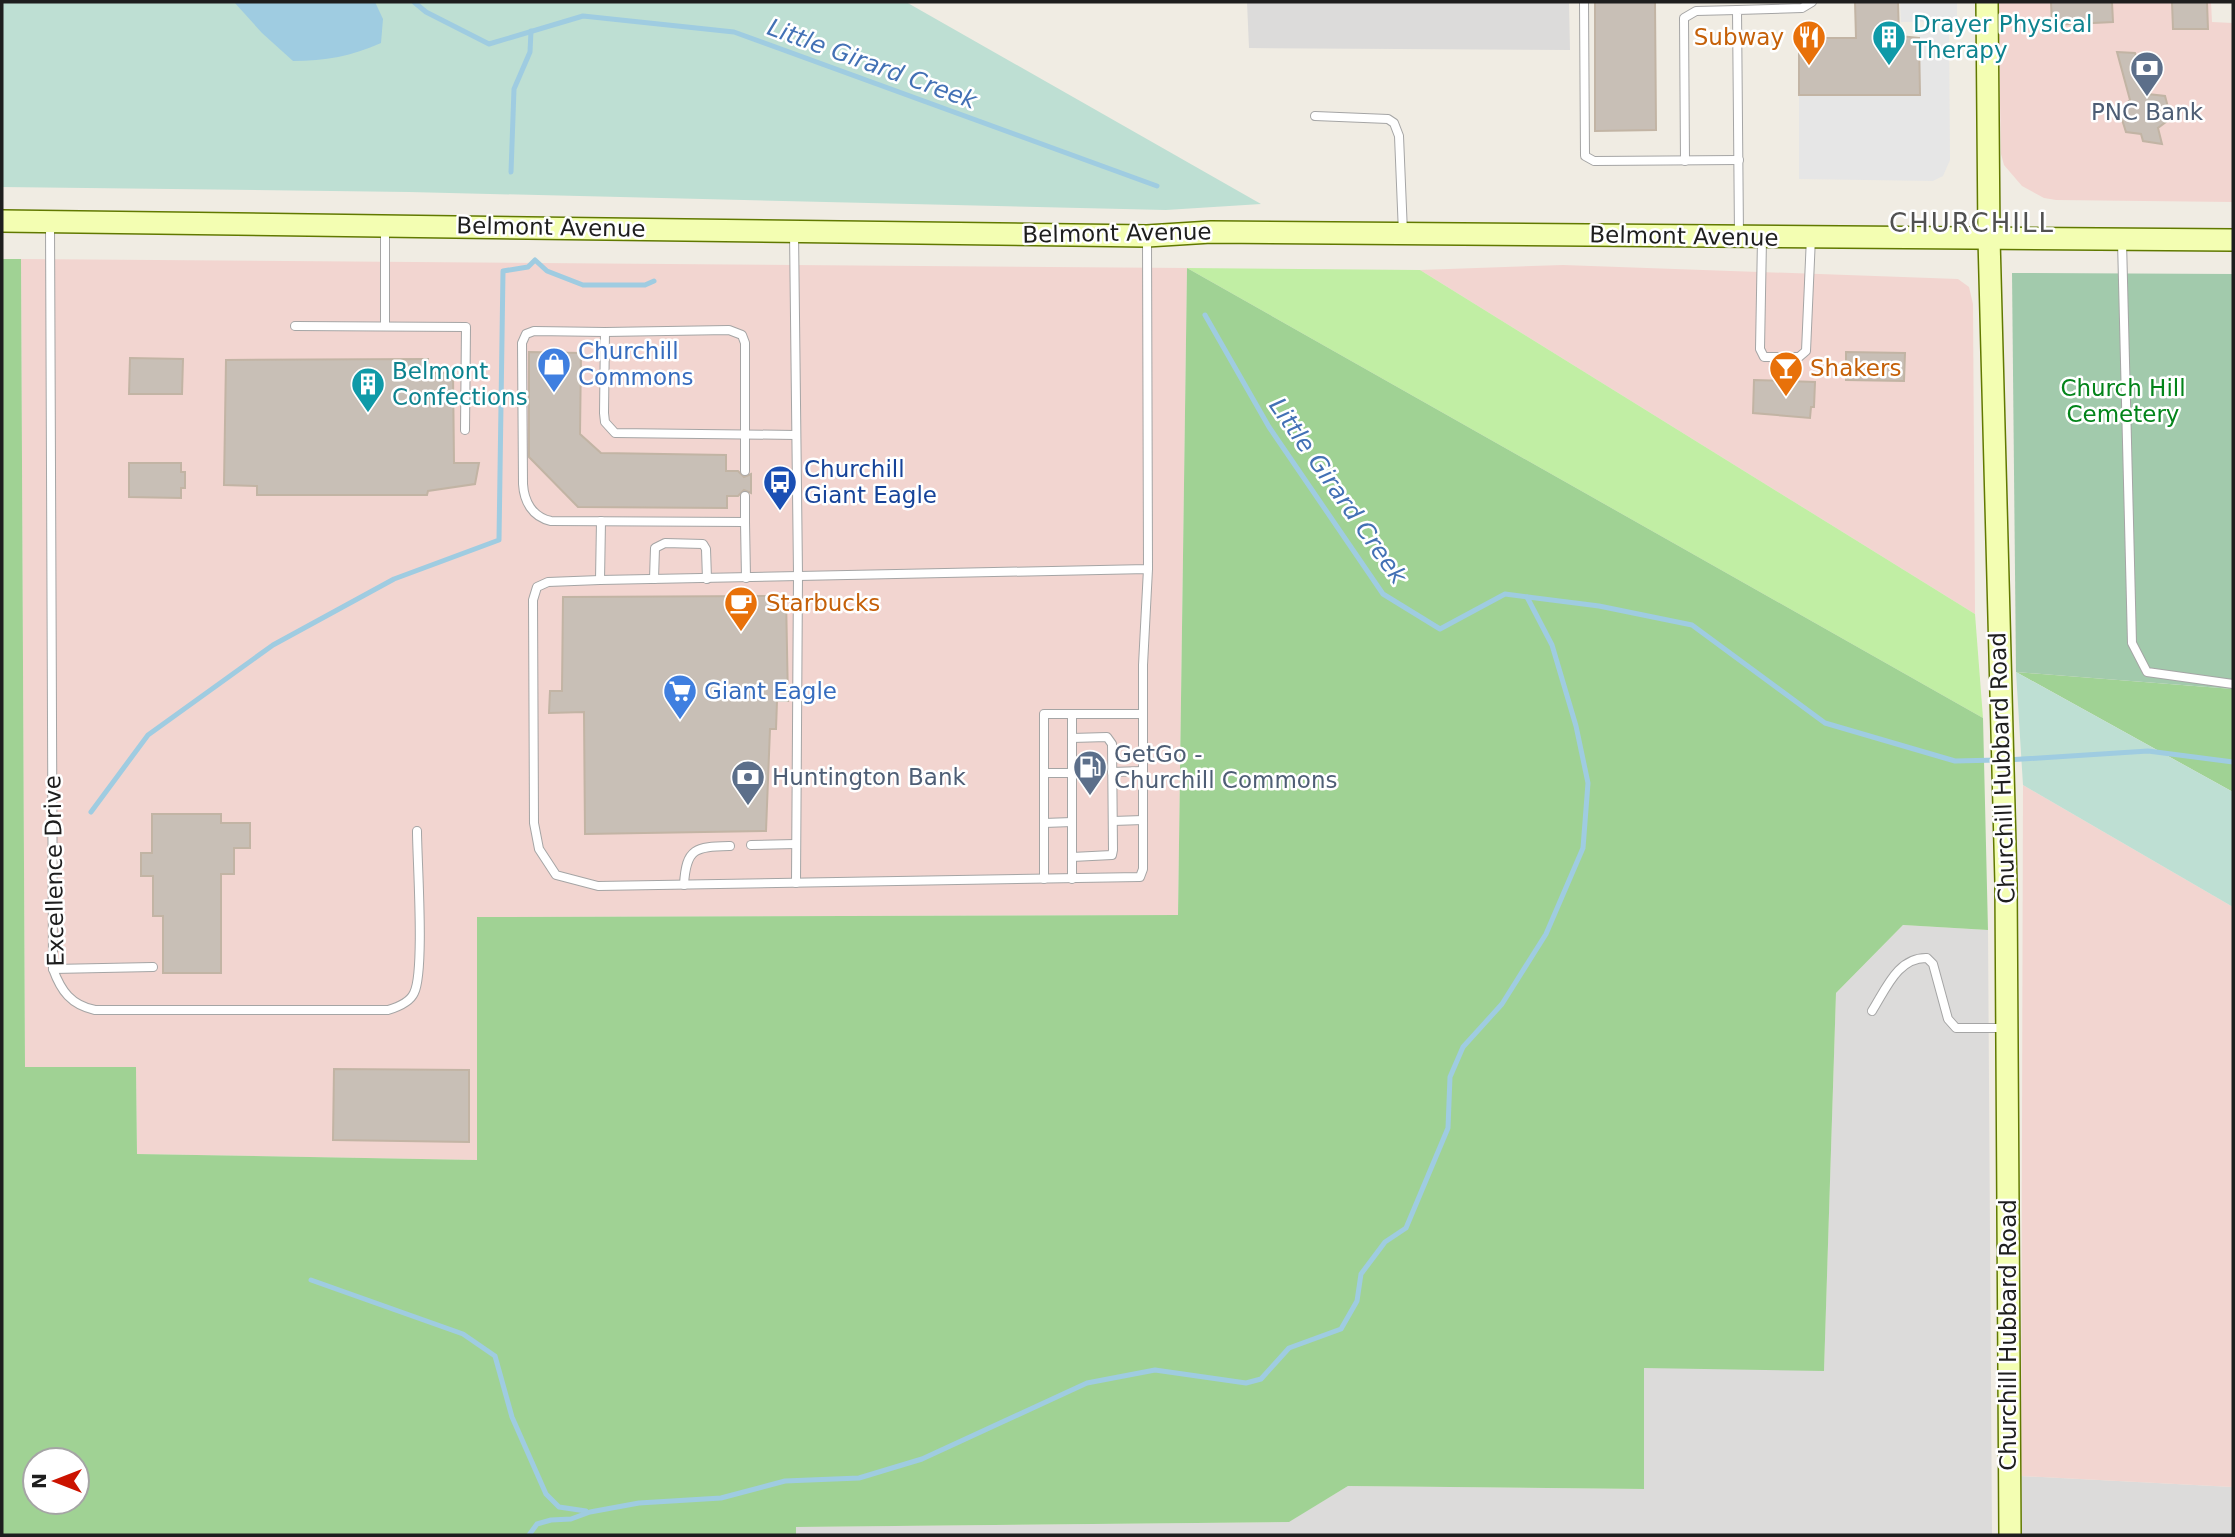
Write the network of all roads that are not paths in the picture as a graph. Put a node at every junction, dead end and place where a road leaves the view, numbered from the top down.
1 (1584, 2) edge
2 (1812, 2) edge
3 (1987, 2) edge
4 (1737, 10) junction
5 (1315, 116) dead end
6 (1739, 160) junction
7 (1685, 161) junction
8 (2, 221) edge
9 (50, 222) junction
10 (384, 225) junction
11 (794, 231) junction
12 (1403, 233) junction
13 (1147, 236) junction
14 (1739, 236) junction
15 (1762, 236) junction
16 (1811, 237) junction
17 (1989, 238) junction
18 (2122, 238) junction
19 (2233, 240) edge
20 (295, 326) dead end
21 (384, 326) junction
22 (605, 332) junction
23 (465, 430) dead end
24 (745, 435) junction
25 (796, 435) junction
26 (745, 471) dead end
27 (745, 496) dead end
28 (601, 521) junction
29 (745, 522) junction
30 (1148, 569) junction
31 (798, 575) junction
32 (746, 578) junction
33 (654, 579) junction
34 (707, 579) junction
35 (600, 580) junction
36 (2233, 684) edge
37 (1072, 714) junction
38 (1142, 714) junction
39 (1072, 738) junction
40 (1143, 771) junction
41 (1112, 772) junction
42 (1044, 773) junction
43 (1072, 773) junction
44 (1143, 820) junction
45 (1113, 821) junction
46 (1072, 822) junction
47 (1044, 823) junction
48 (416, 831) dead end
49 (796, 844) junction
50 (751, 845) dead end
51 (730, 846) dead end
52 (1072, 857) junction
53 (1044, 879) junction
54 (1073, 879) junction
55 (796, 883) junction
56 (684, 885) junction
57 (153, 967) dead end
58 (53, 969) junction
59 (1872, 1011) dead end
60 (2007, 1028) junction
61 (2010, 1535) edge

1 - 7 lane
2 - 4 lane
3 - 17 main road, Churchill Hubbard Road
4 - 6 lane
4 - 7 lane
5 - 12 lane
6 - 7 lane
6 - 14 lane
8 - 9 main road, Belmont Avenue
9 - 10 main road, Belmont Avenue
9 - 58 lane, Excellence Drive
10 - 11 main road, Belmont Avenue
10 - 21 lane
11 - 13 main road, Belmont Avenue
11 - 25 lane
12 - 13 main road, Belmont Avenue
12 - 14 main road, Belmont Avenue
13 - 30 lane
14 - 15 main road, Belmont Avenue
15 - 16 main road, Belmont Avenue
15 - 16 lane
16 - 17 main road, Belmont Avenue
17 - 18 main road, Belmont Avenue
17 - 60 main road, Churchill Hubbard Road
18 - 19 main road, Belmont Avenue
18 - 36 lane
20 - 21 lane
21 - 23 lane
22 - 24 lane
22 - 24 lane
22 - 28 lane
24 - 25 lane
24 - 26 lane
25 - 31 lane
27 - 29 lane
28 - 29 lane
28 - 35 lane
29 - 32 lane
30 - 31 lane
30 - 38 lane
31 - 32 lane
31 - 49 lane
32 - 34 lane
33 - 34 lane
33 - 34 lane
33 - 35 lane
35 - 56 lane
37 - 38 lane
37 - 39 lane
37 - 42 lane
38 - 40 lane
39 - 41 lane
39 - 43 lane
40 - 41 lane
40 - 44 lane
41 - 45 lane
42 - 43 lane
42 - 47 lane
43 - 46 lane
44 - 45 lane
44 - 54 lane
45 - 52 lane
46 - 47 lane
46 - 52 lane
47 - 53 lane
48 - 58 lane, Excellence Drive
49 - 50 lane
49 - 55 lane
51 - 56 lane
52 - 54 lane
53 - 54 lane
53 - 55 lane
55 - 56 lane
57 - 58 lane
59 - 60 lane
60 - 61 main road, Churchill Hubbard Road

